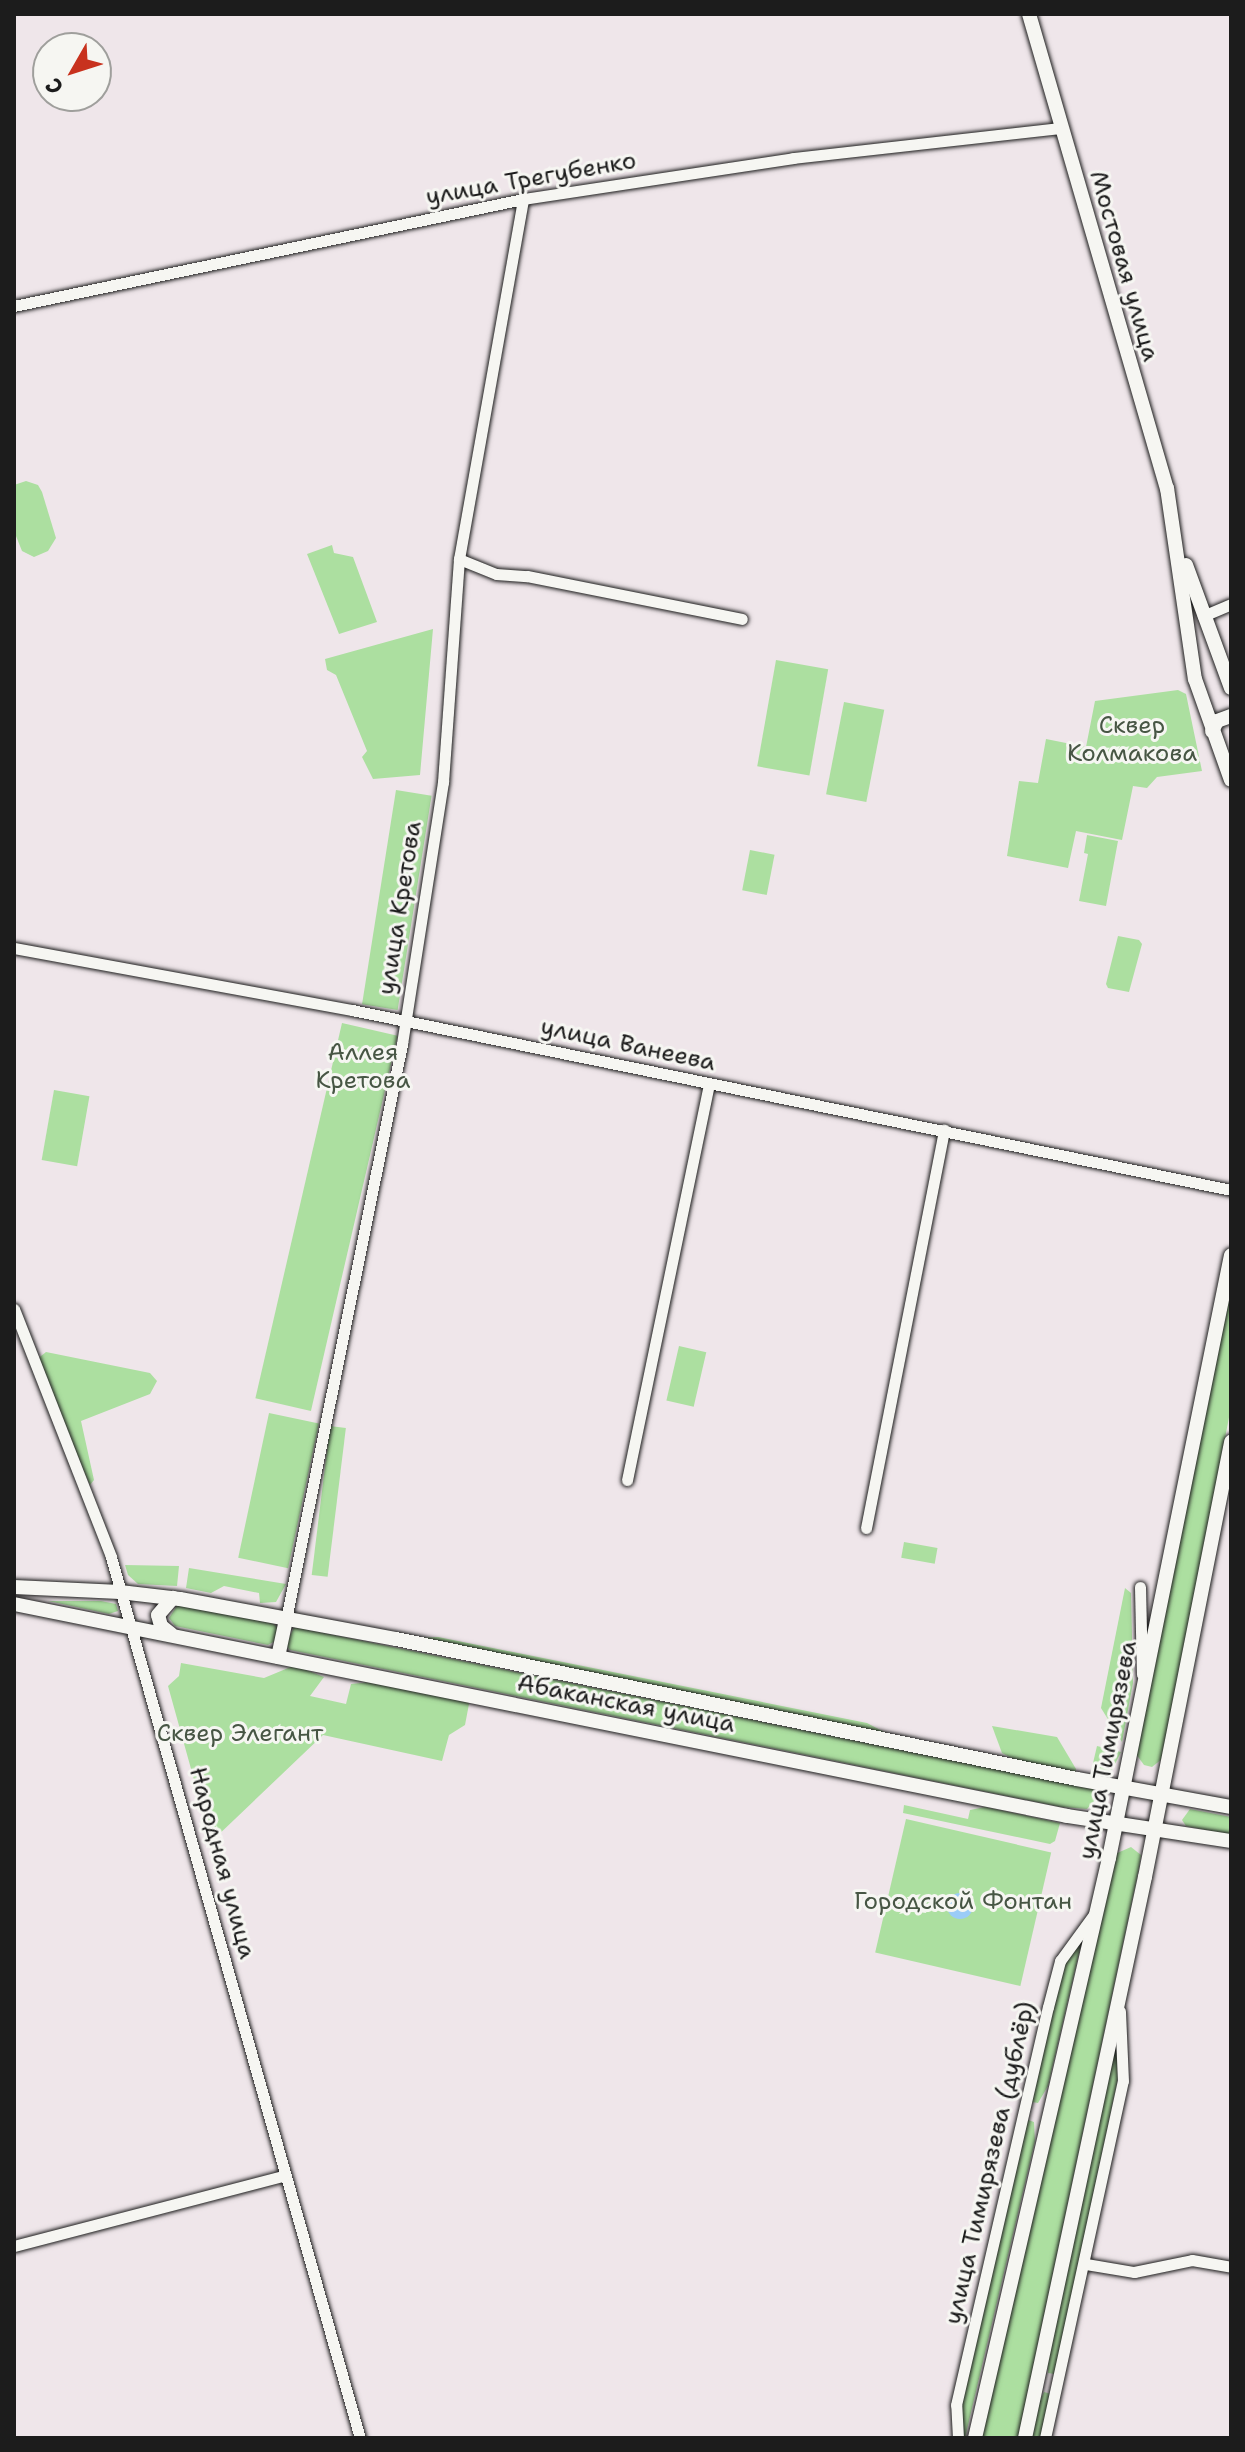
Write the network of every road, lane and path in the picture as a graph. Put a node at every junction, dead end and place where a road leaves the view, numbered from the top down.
1 (1029, 14) edge
2 (1061, 128) junction
3 (523, 199) junction
4 (14, 306) edge
5 (1174, 530) junction
6 (459, 559) junction
7 (1231, 604) edge
8 (1203, 616) junction
9 (742, 619) dead end
10 (1231, 688) edge
11 (1231, 716) edge
12 (1212, 731) junction
13 (1231, 780) edge
14 (14, 948) edge
15 (404, 1021) junction
16 (709, 1084) junction
17 (944, 1130) junction
18 (1231, 1190) edge
19 (1231, 1255) edge
20 (14, 1309) edge
21 (1231, 1441) edge
22 (627, 1480) dead end
23 (866, 1528) dead end
24 (14, 1587) edge
25 (1140, 1587) dead end
26 (120, 1592) junction
27 (173, 1598) junction
28 (14, 1604) edge
29 (286, 1619) junction
30 (132, 1628) junction
31 (172, 1635) junction
32 (278, 1657) junction
33 (1143, 1687) junction
34 (1122, 1788) junction
35 (1162, 1795) junction
36 (1231, 1807) edge
37 (1116, 1823) junction
38 (1155, 1828) junction
39 (1231, 1841) edge
40 (1098, 1909) junction
41 (1120, 1994) junction
42 (283, 2176) junction
43 (14, 2246) edge
44 (1086, 2264) junction
45 (1231, 2267) edge
46 (360, 2438) edge
47 (958, 2438) edge
48 (975, 2438) edge
49 (1025, 2438) edge
50 (1045, 2438) edge

1 - 2 main road, Мостовая улица
2 - 3 street, улица Трегубенко
2 - 5 main road, Мостовая улица
3 - 4 street, улица Трегубенко
3 - 6 street, улица Кретова
5 - 8 main road
5 - 12 main road
6 - 9 street
6 - 15 street, улица Кретова
7 - 8 street
8 - 10 main road
11 - 12 main road
12 - 13 main road
14 - 15 street, улица Ванеева
15 - 16 street, улица Ванеева
15 - 29 street, улица Кретова
16 - 17 street, улица Ванеева
16 - 22 street
17 - 18 street, улица Ванеева
17 - 23 street
19 - 33 main road, улица Тимирязева
20 - 26 street, Народная улица
21 - 35 main road
24 - 26 main road, Абаканская улица
25 - 33 street
26 - 27 main road, Абаканская улица
26 - 30 street, Народная улица
27 - 29 main road, Абаканская улица
27 - 31 main road
28 - 30 main road, Абаканская улица
29 - 32 main road
29 - 34 main road, Абаканская улица
30 - 31 main road, Абаканская улица
30 - 42 street, Народная улица
31 - 32 main road, Абаканская улица
32 - 37 main road, Абаканская улица
33 - 34 main road, улица Тимирязева
34 - 35 main road, Абаканская улица
34 - 37 main road, улица Тимирязева
35 - 36 main road, Абаканская улица
35 - 38 main road
37 - 38 main road, Абаканская улица
37 - 40 main road, улица Тимирязева
38 - 39 main road, Абаканская улица
38 - 41 main road
40 - 47 street, улица Тимирязева (дублёр)
40 - 48 main road, улица Тимирязева
41 - 44 street
41 - 49 main road
42 - 43 street
42 - 46 street, Народная улица
44 - 45 street
44 - 50 street

